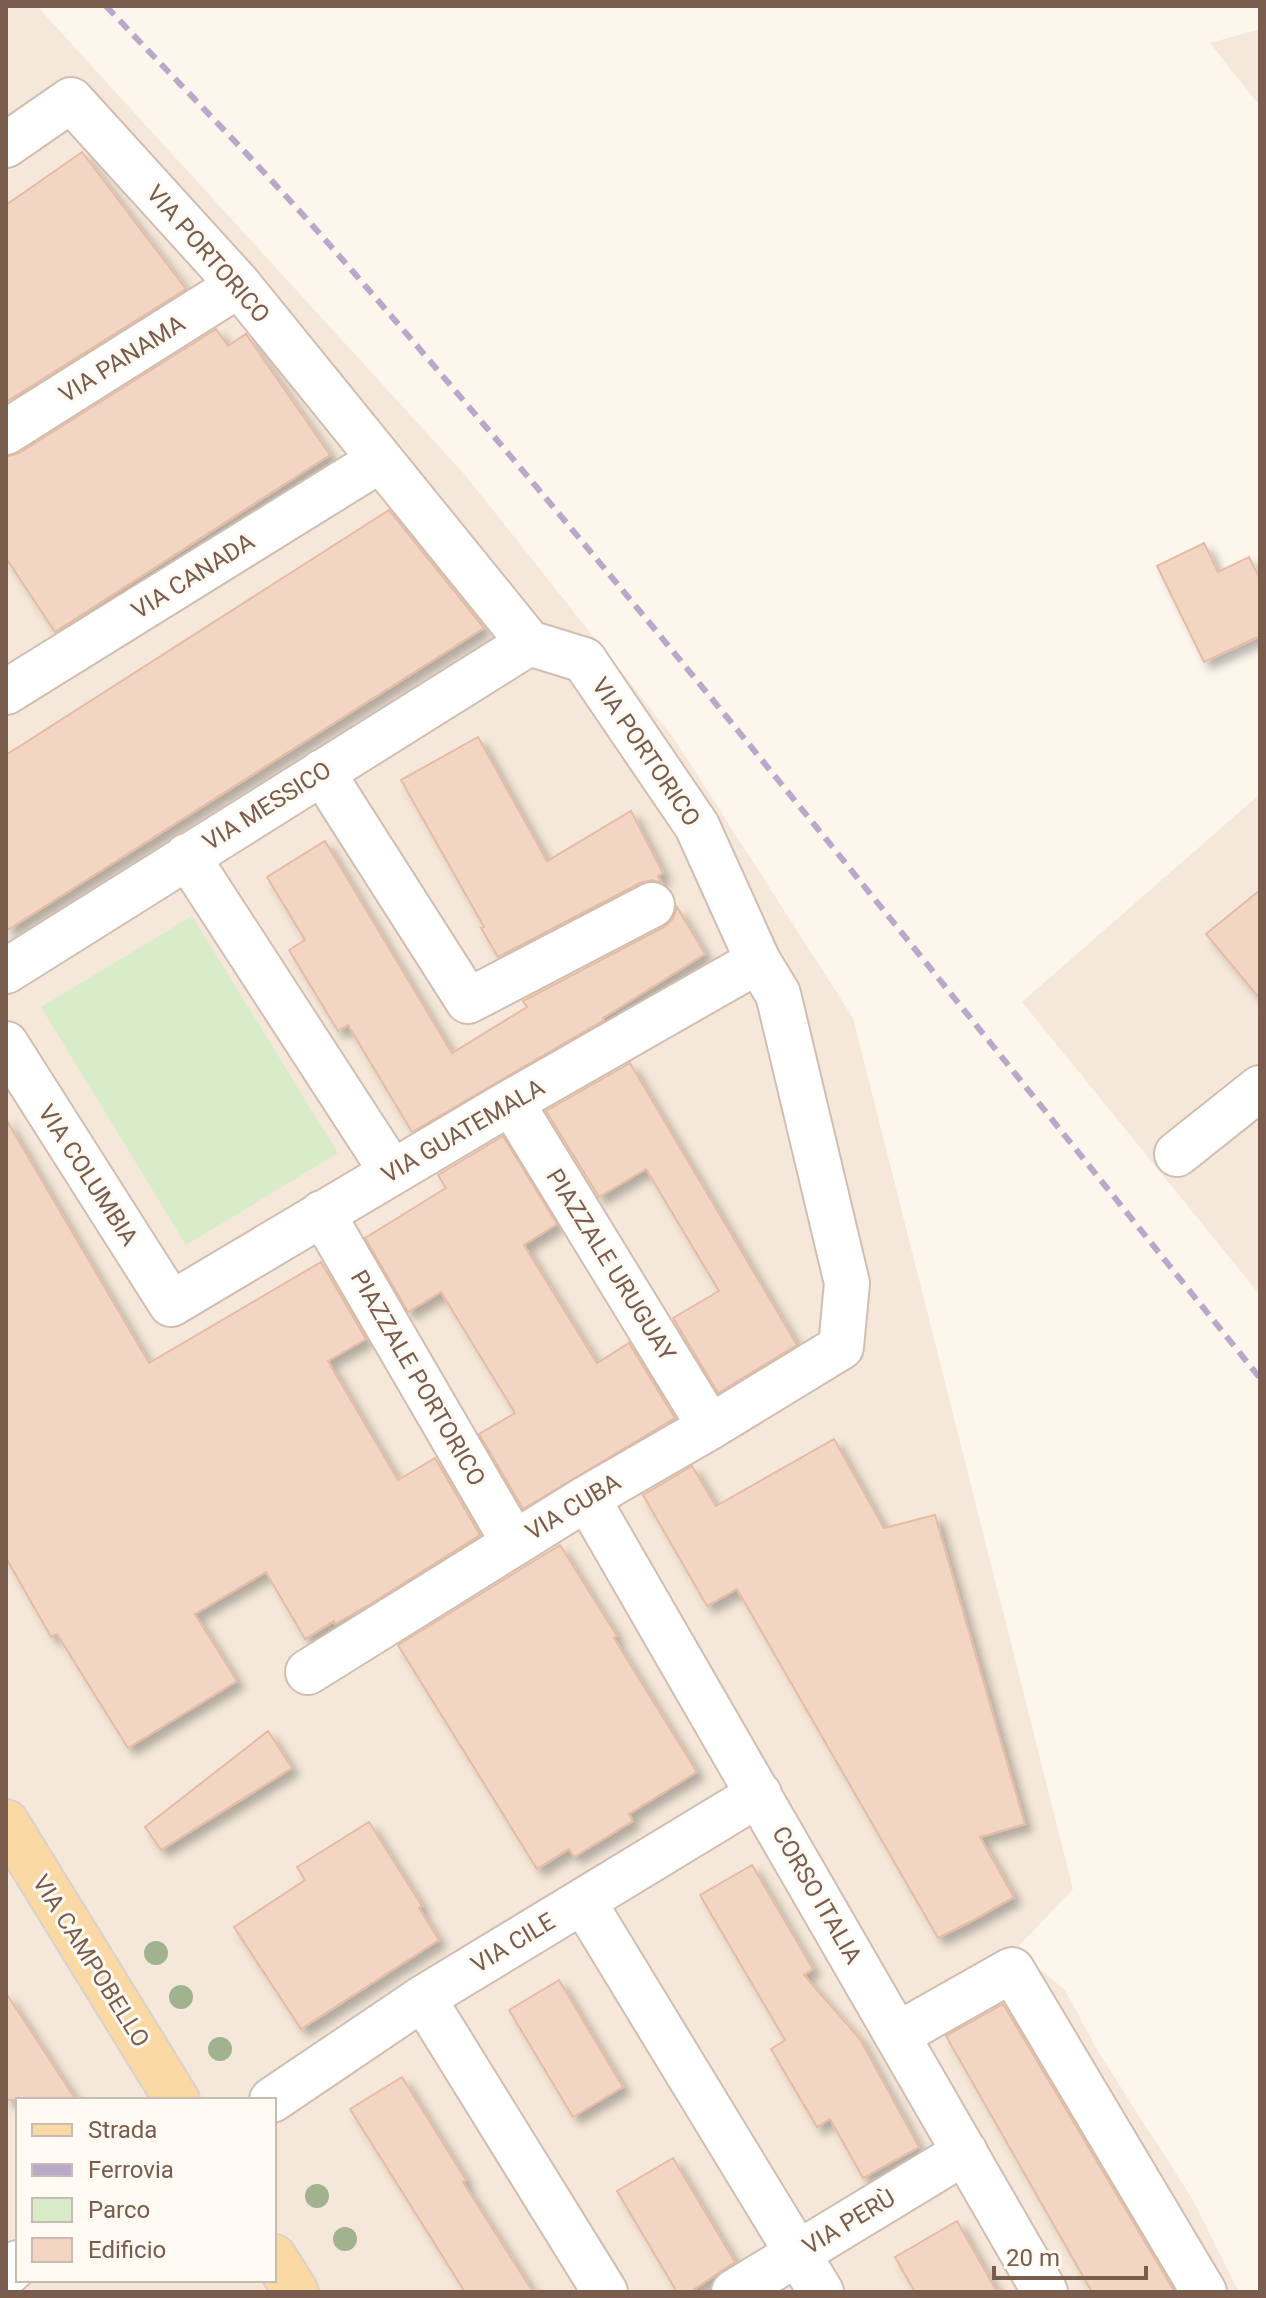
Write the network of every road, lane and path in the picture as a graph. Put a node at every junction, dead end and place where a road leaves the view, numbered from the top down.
1 (6, 145) edge
2 (239, 285) junction
3 (6, 432) edge
4 (380, 460) junction
5 (529, 643) junction
6 (6, 692) edge
7 (322, 772) junction
8 (187, 856) junction
9 (652, 905) dead end
10 (758, 961) junction
11 (6, 971) edge
12 (6, 1044) edge
13 (1260, 1088) edge
14 (511, 1102) junction
15 (1177, 1154) dead end
16 (392, 1172) junction
17 (322, 1213) junction
18 (171, 1304) joint
19 (841, 1347) joint
20 (710, 1427) junction
21 (587, 1498) junction
22 (514, 1543) junction
23 (308, 1672) dead end
24 (759, 1794) junction
25 (10, 1838) edge
26 (583, 1901) junction
27 (423, 1998) junction
28 (897, 2035) junction
29 (176, 2098) edge
30 (275, 2098) edge
31 (965, 2152) junction
32 (797, 2253) junction
33 (276, 2260) edge
34 (296, 2292) edge
35 (605, 2292) edge
36 (734, 2292) edge
37 (821, 2292) edge
38 (1045, 2292) edge
39 (1204, 2292) edge

1 - 2 street, VIA PORTORICO
2 - 3 street, VIA PANAMA
2 - 4 street, VIA PORTORICO
4 - 5 street, VIA PORTORICO
4 - 6 street, VIA CANADA
5 - 7 street, VIA MESSICO
5 - 10 street, VIA PORTORICO
7 - 8 street, VIA MESSICO
7 - 9 street
8 - 11 street, VIA MESSICO
8 - 16 street
10 - 14 street, VIA GUATEMALA
10 - 19 street, VIA PORTORICO
12 - 18 street, VIA COLUMBIA
13 - 15 street
14 - 16 street, VIA GUATEMALA
14 - 20 street, PIAZZALE URUGUAY
16 - 17 street, VIA GUATEMALA
17 - 18 street, VIA GUATEMALA
17 - 22 street, PIAZZALE PORTORICO
19 - 20 street, VIA CUBA
20 - 21 street, VIA CUBA
21 - 22 street, VIA CUBA
21 - 24 street, CORSO ITALIA
22 - 23 street, VIA CUBA
24 - 26 street, VIA CILE
24 - 28 street, CORSO ITALIA
25 - 29 main road, VIA CAMPOBELLO
26 - 27 street, VIA CILE
26 - 32 street
27 - 30 street, VIA CILE
27 - 35 street
28 - 31 street, CORSO ITALIA
28 - 39 street
31 - 32 street, VIA PERÙ
31 - 38 street, CORSO ITALIA
32 - 36 street, VIA PERÙ
32 - 37 street
33 - 34 main road

